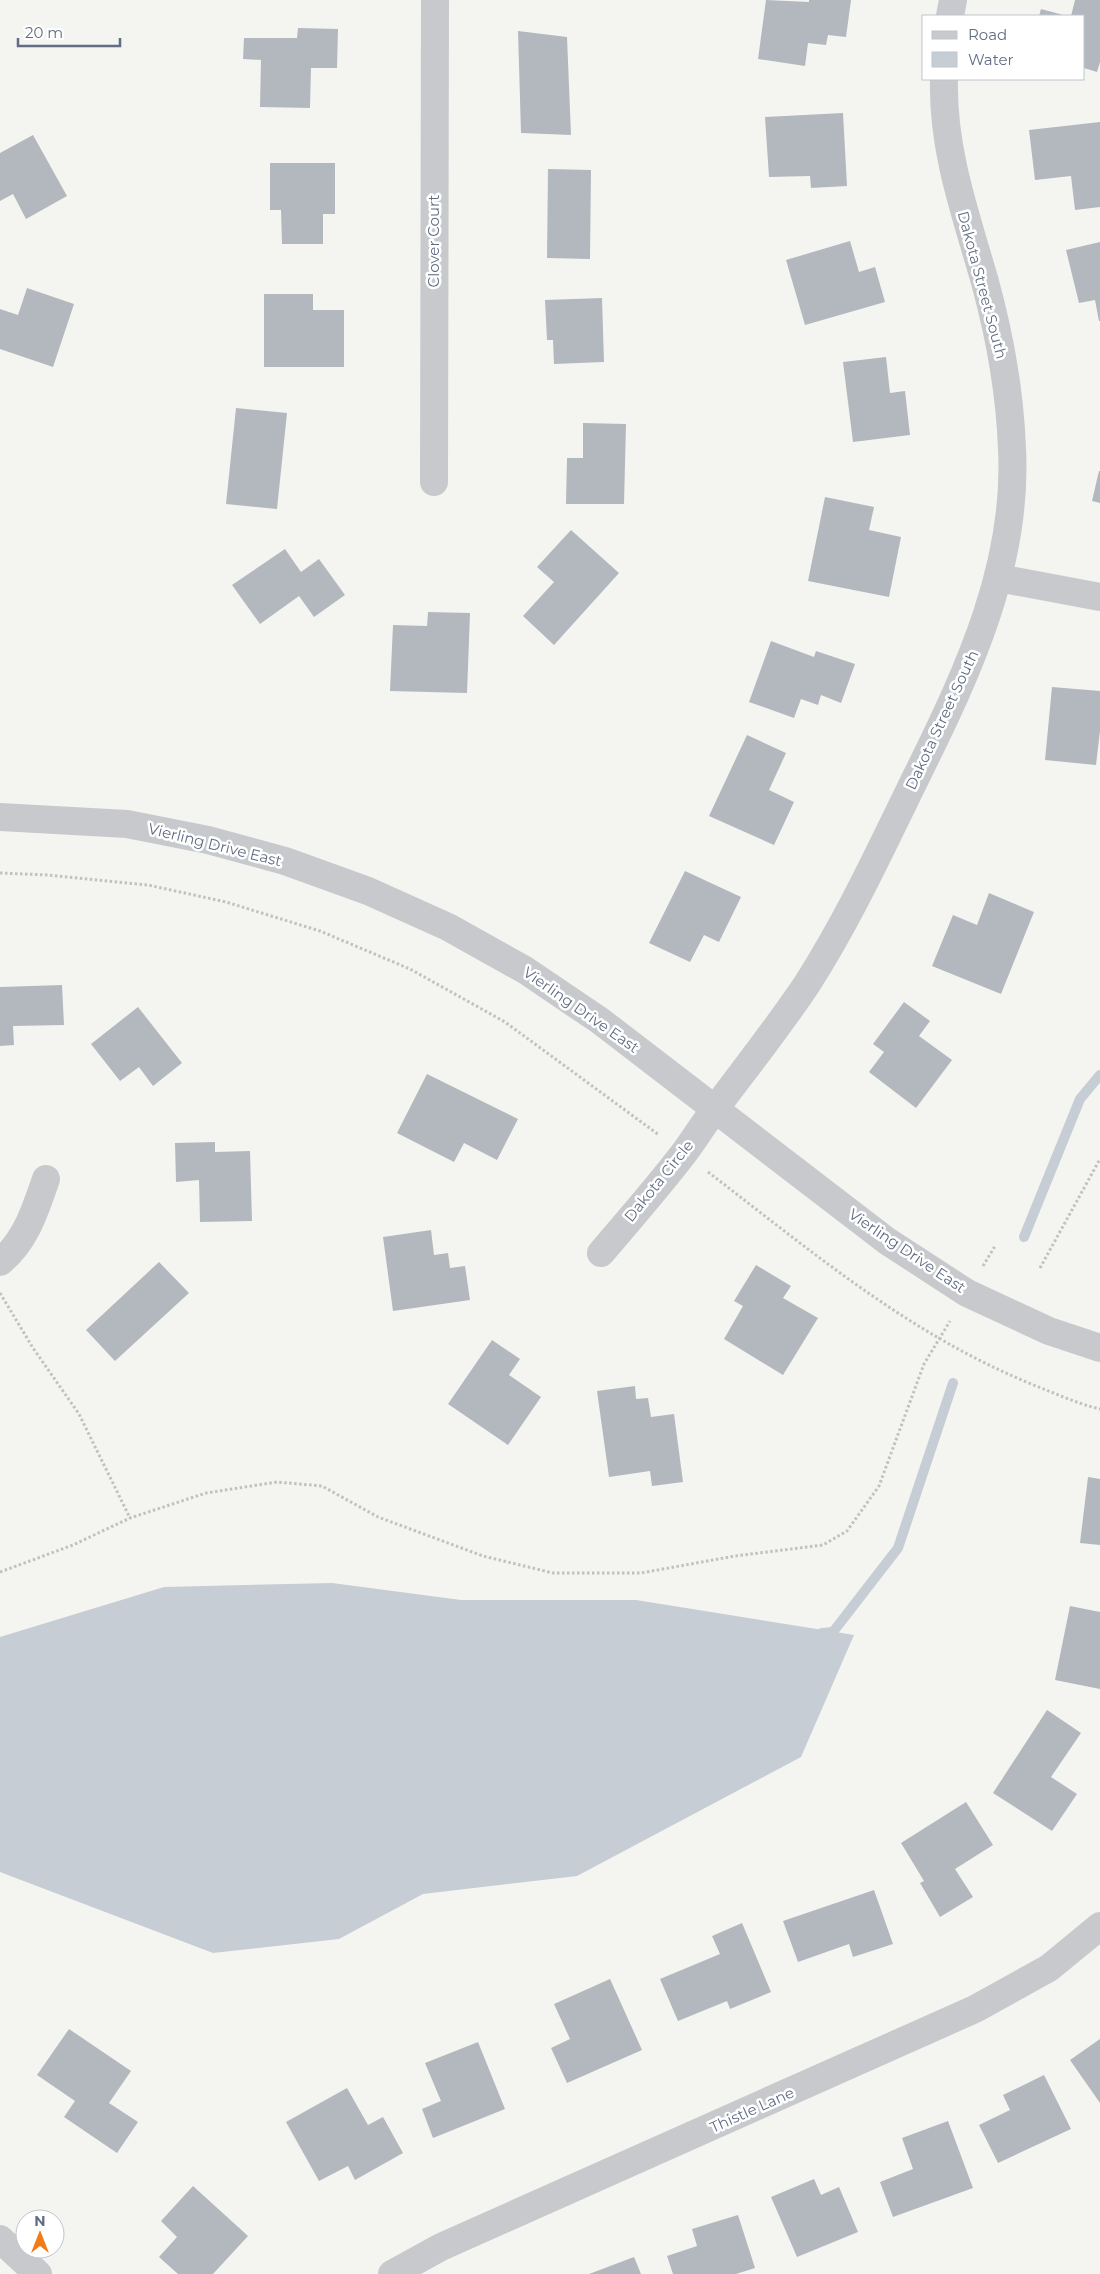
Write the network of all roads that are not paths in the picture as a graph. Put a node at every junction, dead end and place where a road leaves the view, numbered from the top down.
1 (435, 0) edge
2 (953, 0) edge
3 (950, 15) edge
4 (944, 80) edge
5 (434, 482) dead end
6 (998, 578) junction
7 (1100, 597) edge
8 (0, 817) edge
9 (715, 1108) junction
10 (46, 1179) dead end
11 (601, 1253) dead end
12 (0, 1262) edge
13 (1100, 1348) edge
14 (1100, 1926) edge
15 (0, 2239) edge
16 (38, 2274) edge
17 (392, 2274) edge

1 - 5 street, Clover Court
2 - 3 street
4 - 6 street, Dakota Street South
6 - 7 street
6 - 9 street, Dakota Street South
8 - 9 street, Vierling Drive East
9 - 11 street, Dakota Circle
9 - 13 street, Vierling Drive East
10 - 12 street
14 - 17 street, Thistle Lane
15 - 16 street

